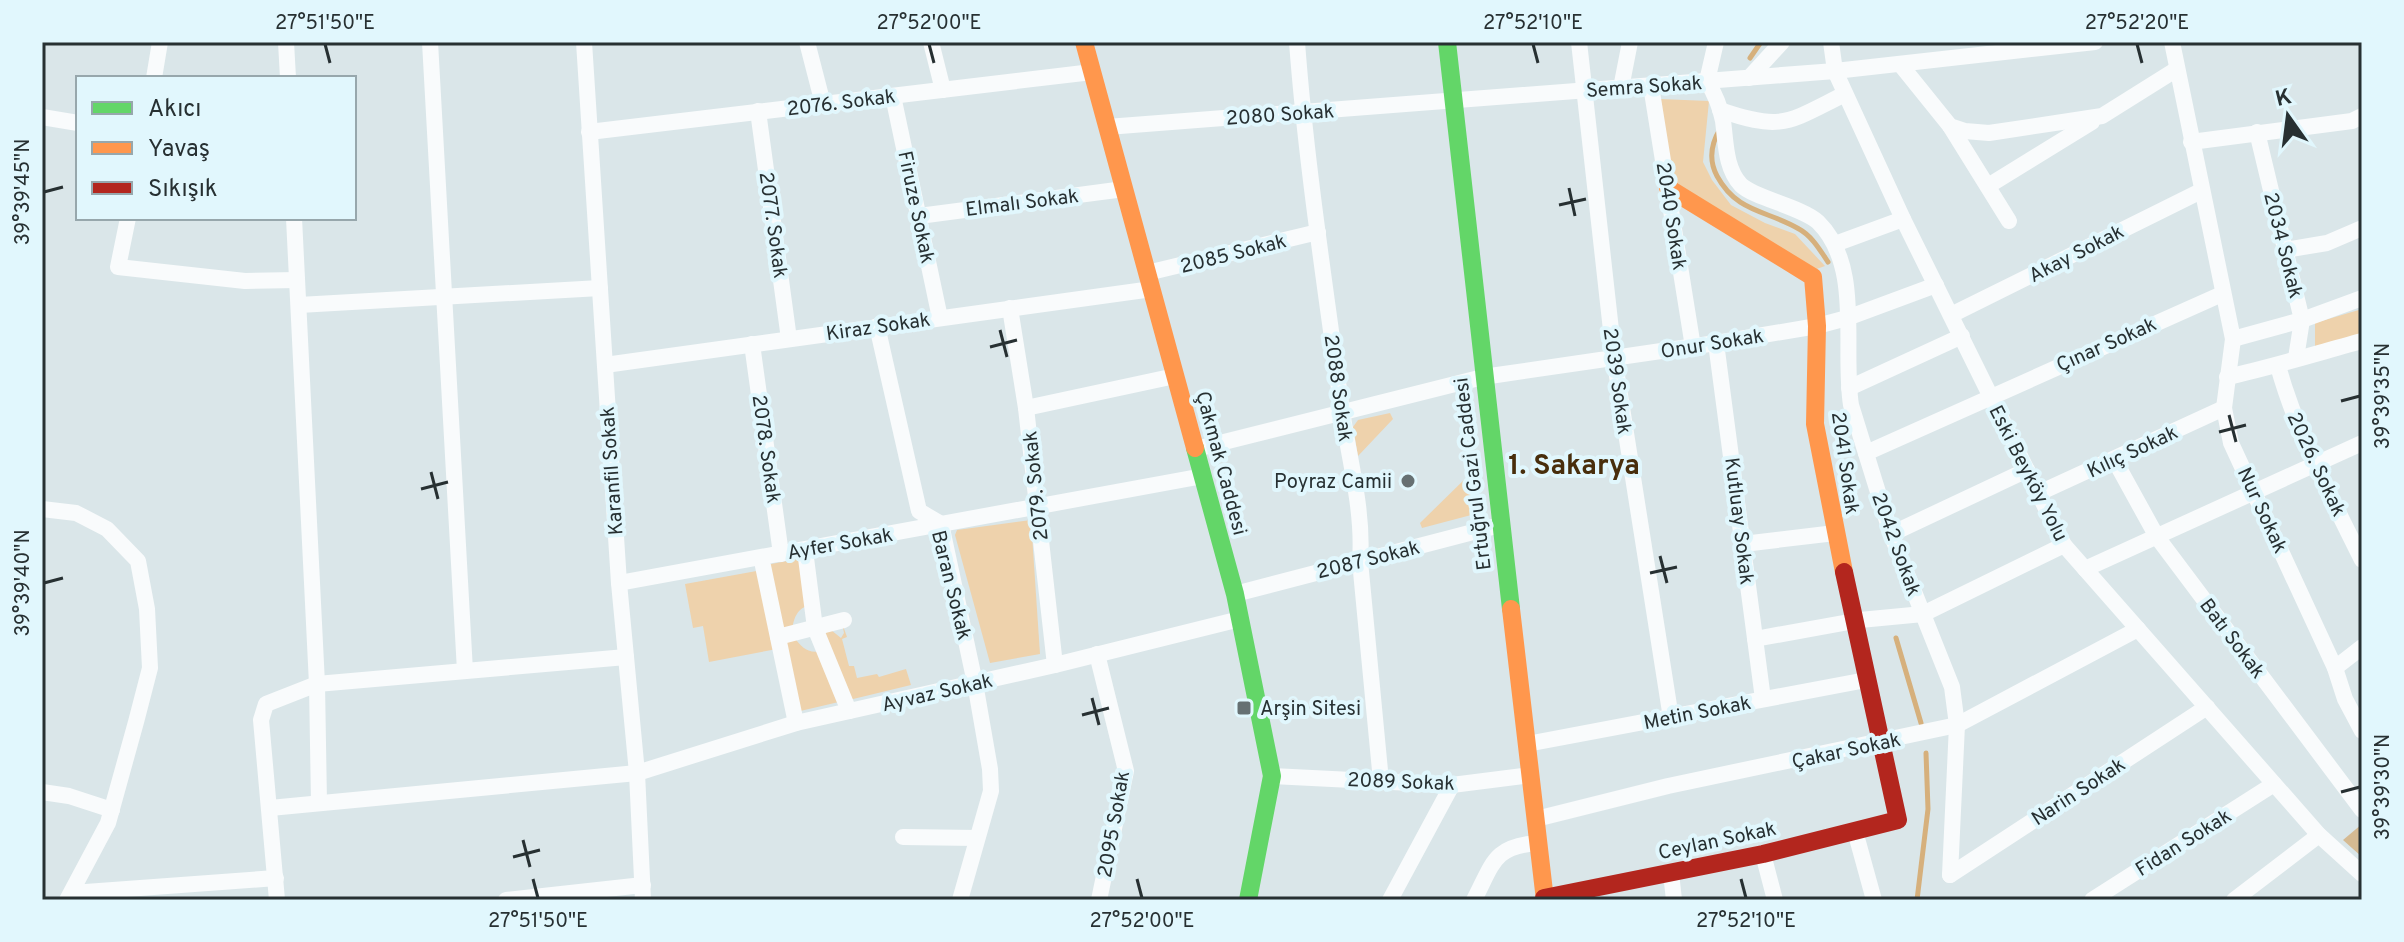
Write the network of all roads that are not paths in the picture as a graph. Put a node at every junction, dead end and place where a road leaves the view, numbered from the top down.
1 (160, 42) edge
2 (286, 42) edge
3 (430, 42) edge
4 (584, 42) edge
5 (807, 42) edge
6 (931, 42) edge
7 (1084, 42) edge
8 (1297, 42) edge
9 (1447, 42) edge
10 (1579, 42) edge
11 (1630, 42) edge
12 (1716, 42) edge
13 (1782, 42) edge
14 (1831, 42) edge
15 (2095, 42) edge
16 (2172, 42) edge
17 (1970, 49) edge
18 (1900, 64) junction
19 (2177, 69) junction
20 (1835, 71) junction
21 (1092, 72) junction
22 (154, 76) edge
23 (288, 76) edge
24 (1749, 78) junction
25 (1707, 81) junction
26 (1651, 86) junction
27 (1621, 88) junction
28 (943, 90) junction
29 (1583, 91) junction
30 (1845, 94) junction
31 (893, 96) junction
32 (1453, 101) junction
33 (823, 104) junction
34 (1720, 110) junction
35 (758, 111) junction
36 (1302, 112) junction
37 (2102, 116) junction
38 (2362, 116) edge
39 (42, 117) edge
40 (76, 123) edge
41 (1950, 126) junction
42 (1107, 127) junction
43 (589, 132) junction
44 (2257, 132) junction
45 (2191, 142) junction
46 (1988, 186) junction
47 (1668, 188) junction
48 (1124, 189) junction
49 (2201, 191) junction
50 (919, 216) junction
51 (1903, 219) junction
52 (128, 220) edge
53 (294, 220) edge
54 (2009, 221) dead end
55 (2362, 228) edge
56 (1318, 232) junction
57 (1835, 244) junction
58 (2285, 250) junction
59 (297, 280) junction
60 (1150, 281) junction
61 (1936, 285) junction
62 (600, 288) junction
63 (2222, 294) junction
64 (444, 297) junction
65 (2362, 298) edge
66 (299, 305) junction
67 (1010, 308) junction
68 (1951, 315) junction
69 (940, 318) junction
70 (1847, 318) junction
71 (2302, 320) junction
72 (877, 326) junction
73 (1817, 326) junction
74 (1962, 336) junction
75 (789, 339) junction
76 (2233, 339) junction
77 (2362, 341) edge
78 (1716, 343) junction
79 (752, 344) junction
80 (1693, 347) junction
81 (1614, 357) junction
82 (2296, 358) junction
83 (605, 365) junction
84 (2278, 366) junction
85 (1175, 376) junction
86 (1483, 377) junction
87 (2227, 377) junction
88 (1849, 388) junction
89 (1990, 395) junction
90 (1026, 408) junction
91 (2224, 408) junction
92 (1342, 414) junction
93 (2362, 443) edge
94 (1196, 449) junction
95 (1866, 453) junction
96 (2114, 459) junction
97 (2315, 465) junction
98 (2027, 470) junction
99 (1203, 476) junction
100 (2255, 492) junction
101 (2039, 493) junction
102 (1037, 507) junction
103 (42, 509) edge
104 (941, 524) junction
105 (1500, 525) junction
106 (1835, 533) junction
107 (1891, 534) junction
108 (2157, 537) junction
109 (1743, 544) junction
110 (2064, 545) junction
111 (781, 554) junction
112 (806, 558) dead end
113 (2362, 560) edge
114 (1360, 561) junction
115 (763, 566) dead end
116 (2085, 569) junction
117 (619, 583) junction
118 (1235, 594) junction
119 (1923, 614) junction
120 (1240, 619) junction
121 (844, 620) dead end
122 (815, 628) junction
123 (2138, 629) junction
124 (778, 637) junction
125 (1755, 639) junction
126 (2362, 647) edge
127 (1097, 654) junction
128 (626, 657) junction
129 (1055, 665) junction
130 (2335, 668) junction
131 (465, 671) junction
132 (1866, 680) junction
133 (975, 683) junction
134 (317, 684) junction
135 (1763, 699) junction
136 (2207, 707) junction
137 (849, 711) junction
138 (1671, 718) junction
139 (796, 723) junction
140 (1957, 725) junction
141 (2362, 731) edge
142 (1881, 743) junction
143 (1527, 744) junction
144 (637, 773) junction
145 (1531, 775) junction
146 (1272, 776) junction
147 (1381, 781) junction
148 (2274, 784) junction
149 (1452, 785) junction
150 (42, 792) edge
151 (319, 803) junction
152 (270, 808) junction
153 (112, 810) junction
154 (2362, 810) edge
155 (1536, 819) junction
156 (1898, 820) joint
157 (1855, 831) junction
158 (2319, 835) junction
159 (903, 837) dead end
160 (977, 838) junction
161 (1538, 843) junction
162 (1763, 854) junction
163 (1671, 873) junction
164 (2362, 874) edge
165 (1950, 875) joint
166 (276, 878) junction
167 (643, 892) edge
168 (70, 896) edge
169 (1544, 899) edge
170 (277, 900) edge
171 (506, 900) edge
172 (960, 900) edge
173 (1099, 900) edge
174 (1248, 900) edge
175 (1390, 900) edge
176 (1474, 900) edge
177 (1674, 900) edge
178 (1775, 900) edge
179 (1874, 900) edge
180 (2092, 900) edge
181 (2234, 900) edge

1 - 22 street
2 - 23 street
3 - 64 street
4 - 43 street, Karanfil Sokak
5 - 33 street
6 - 28 street
7 - 21 main road, Çakmak Caddesi
8 - 36 street, 2088 Sokak
9 - 32 main road, Ertuğrul Gazi Caddesi
10 - 29 street, 2039 Sokak
11 - 27 street
12 - 25 street
13 - 24 street
14 - 20 street, Eski Beyköy Yolu
15 - 17 street, Semra Sokak
16 - 19 street, Nur Sokak
17 - 18 street, Semra Sokak
18 - 20 street, Semra Sokak
18 - 41 street
19 - 37 street
19 - 45 street, Nur Sokak
20 - 24 street, Semra Sokak
20 - 30 street, Eski Beyköy Yolu
21 - 28 street, 2076. Sokak
21 - 42 main road, Çakmak Caddesi
24 - 25 street, Semra Sokak
25 - 26 street, Semra Sokak
25 - 34 street, 2042 Sokak
26 - 27 street, Semra Sokak
26 - 47 street, 2040 Sokak
27 - 29 street, Semra Sokak
28 - 31 street, 2076. Sokak
29 - 32 street, Semra Sokak
29 - 81 street, 2039 Sokak
30 - 34 street
30 - 51 street, Eski Beyköy Yolu
31 - 33 street, 2076. Sokak
31 - 50 street, Firuze Sokak
32 - 36 street, 2080 Sokak
32 - 86 main road, Ertuğrul Gazi Caddesi
33 - 35 street, 2076. Sokak
34 - 57 street, 2042 Sokak
35 - 43 street, 2076. Sokak
35 - 75 street, 2077. Sokak
36 - 42 street, 2080 Sokak
36 - 56 street, 2088 Sokak
37 - 41 street
37 - 46 street
38 - 44 street
39 - 40 street
41 - 46 street
42 - 48 main road, Çakmak Caddesi
43 - 62 street, Karanfil Sokak
44 - 45 street
44 - 58 street, 2034 Sokak
45 - 49 street, Nur Sokak
46 - 54 street
47 - 73 main road, 2041 Sokak
47 - 80 street, 2040 Sokak
48 - 50 street, Elmalı Sokak
48 - 60 main road, Çakmak Caddesi
49 - 63 street, Nur Sokak
49 - 68 street, Akay Sokak
50 - 69 street, Firuze Sokak
51 - 57 street
51 - 61 street, Eski Beyköy Yolu
52 - 59 street
53 - 59 street
55 - 58 street
56 - 60 street, 2085 Sokak
56 - 92 street, 2088 Sokak
57 - 70 street, 2042 Sokak
58 - 71 street, 2034 Sokak
59 - 66 street
60 - 67 street, Kiraz Sokak
60 - 85 main road, Çakmak Caddesi
61 - 68 street, Eski Beyköy Yolu
61 - 70 street, Onur Sokak
62 - 64 street
62 - 83 street, Karanfil Sokak
63 - 76 street, Nur Sokak
63 - 89 street, Çınar Sokak
64 - 66 street
64 - 131 street
65 - 71 street
66 - 134 street
67 - 69 street, Kiraz Sokak
67 - 90 street, 2079. Sokak
68 - 74 street, Eski Beyköy Yolu
69 - 72 street, Kiraz Sokak
70 - 73 street, Onur Sokak
70 - 88 street, 2042 Sokak
71 - 76 street
71 - 82 street, 2034 Sokak
72 - 75 street, Kiraz Sokak
72 - 104 street, Baran Sokak
73 - 78 street, Onur Sokak
73 - 106 main road, 2041 Sokak
74 - 88 street
74 - 89 street, Eski Beyköy Yolu
75 - 79 street, Kiraz Sokak
76 - 87 street, Nur Sokak
77 - 82 street
78 - 80 street, Onur Sokak
78 - 109 street, Kutluay Sokak
79 - 83 street, Kiraz Sokak
79 - 111 street, 2078. Sokak
80 - 81 street, Onur Sokak
81 - 86 street, Onur Sokak
81 - 138 street, 2039 Sokak
82 - 84 street
83 - 117 street, Karanfil Sokak
84 - 87 street
84 - 97 street, 2026. Sokak
85 - 90 street
85 - 94 main road, Çakmak Caddesi
86 - 92 street, Onur Sokak
86 - 105 main road, Ertuğrul Gazi Caddesi
87 - 91 street, Nur Sokak
88 - 95 street, 2042 Sokak
89 - 95 street, Çınar Sokak
89 - 98 street, Eski Beyköy Yolu
90 - 102 street, 2079. Sokak
91 - 96 street, Kılıç Sokak
91 - 100 street, Nur Sokak
92 - 94 street, Onur Sokak
92 - 114 street, 2088 Sokak
93 - 97 street
94 - 99 main road, Çakmak Caddesi
95 - 107 street, 2042 Sokak
96 - 101 street, Kılıç Sokak
96 - 108 street, Batı Sokak
97 - 100 street
97 - 113 street, 2026. Sokak
98 - 101 street, Eski Beyköy Yolu
98 - 107 street
99 - 102 street, Ayfer Sokak
99 - 118 main road, Çakmak Caddesi
100 - 108 street
100 - 130 street, Nur Sokak
101 - 110 street, Eski Beyköy Yolu
102 - 104 street, Ayfer Sokak
102 - 129 street, 2079. Sokak
103 - 153 street
104 - 111 street, Ayfer Sokak
104 - 133 street, Baran Sokak
105 - 114 street, 2087 Sokak
105 - 143 main road, Ertuğrul Gazi Caddesi
106 - 109 street
106 - 132 main road, 2041 Sokak
107 - 119 street, 2042 Sokak
108 - 116 street
108 - 154 street, Batı Sokak
109 - 125 street, Kutluay Sokak
110 - 116 street, Eski Beyköy Yolu
110 - 119 street
111 - 117 street, Ayfer Sokak
112 - 122 street
114 - 118 street, 2087 Sokak
114 - 147 street, 2088 Sokak
115 - 124 street
116 - 123 street, Eski Beyköy Yolu
117 - 128 street, Karanfil Sokak
118 - 120 main road, Çakmak Caddesi
119 - 125 street
119 - 140 street, 2042 Sokak
120 - 127 street, Ayvaz Sokak
120 - 146 main road, Çakmak Caddesi
121 - 122 street
122 - 124 street
122 - 137 street
123 - 136 street, Eski Beyköy Yolu
123 - 140 street, Çakar Sokak
124 - 139 street
125 - 135 street, Kutluay Sokak
126 - 130 street
127 - 129 street, Ayvaz Sokak
127 - 173 street, 2095 Sokak
128 - 131 street
128 - 144 street, Karanfil Sokak
129 - 133 street, Ayvaz Sokak
130 - 141 street, Nur Sokak
131 - 134 street
132 - 135 street, Metin Sokak
132 - 142 main road, 2041 Sokak
133 - 137 street, Ayvaz Sokak
133 - 160 street, Baran Sokak
134 - 151 street
134 - 152 street
135 - 138 street, Metin Sokak
136 - 148 street, Eski Beyköy Yolu
136 - 165 street, Narin Sokak
137 - 139 street, Ayvaz Sokak
138 - 143 street, Metin Sokak
139 - 144 street, Ayvaz Sokak
140 - 142 street, Çakar Sokak
140 - 165 street, 2042 Sokak
142 - 155 street, Çakar Sokak
142 - 156 main road, 2041 Sokak
143 - 145 main road, Ertuğrul Gazi Caddesi
144 - 151 street, Ayvaz Sokak
144 - 167 street, Karanfil Sokak
145 - 149 street, 2089 Sokak
145 - 155 main road, Ertuğrul Gazi Caddesi
146 - 147 street, 2089 Sokak
146 - 174 main road, Çakmak Caddesi
147 - 149 street, 2089 Sokak
148 - 158 street, Eski Beyköy Yolu
148 - 180 street, Fidan Sokak
149 - 175 street
150 - 153 street
151 - 152 street, Ayvaz Sokak
152 - 166 street
153 - 168 street
155 - 161 main road, Ertuğrul Gazi Caddesi
156 - 157 main road, Ceylan Sokak
157 - 162 main road, Ceylan Sokak
157 - 179 street
158 - 164 street, Eski Beyköy Yolu
158 - 181 street
159 - 160 street
160 - 172 street, Baran Sokak
161 - 169 main road, Ertuğrul Gazi Caddesi
161 - 176 street
162 - 163 main road, Ceylan Sokak
162 - 178 street
163 - 169 main road, Ceylan Sokak
163 - 177 street
166 - 168 street
166 - 170 street
167 - 171 street

